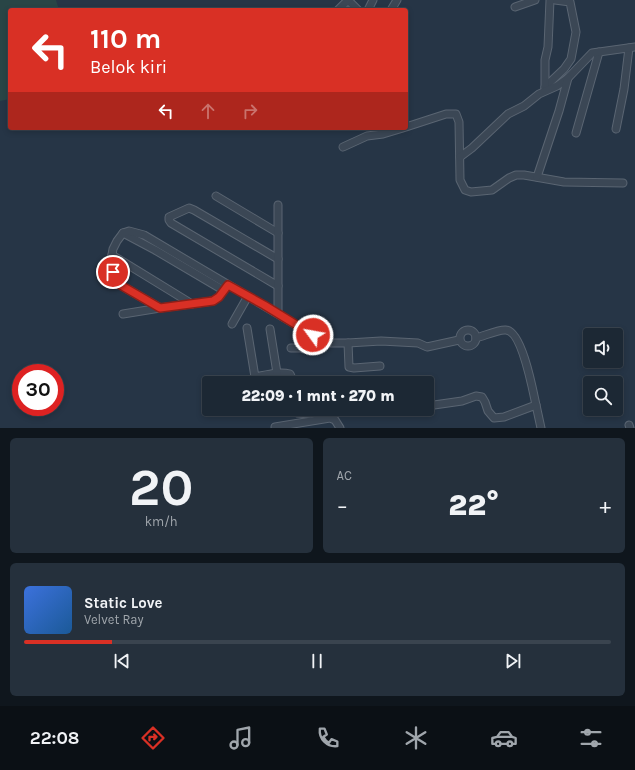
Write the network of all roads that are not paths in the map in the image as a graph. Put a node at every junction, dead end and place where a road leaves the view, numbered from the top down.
1 (348, 0) edge
2 (535, 0) edge
3 (550, 0) edge
4 (555, 0) edge
5 (515, 7) dead end
6 (340, 8) edge
7 (356, 8) edge
8 (632, 48) edge
9 (599, 52) junction
10 (568, 78) junction
11 (545, 89) junction
12 (408, 127) edge
13 (616, 129) dead end
14 (398, 130) edge
15 (576, 133) dead end
16 (343, 147) dead end
17 (460, 157) junction
18 (537, 177) junction
19 (624, 183) dead end
20 (216, 196) dead end
21 (278, 205) dead end
22 (278, 233) junction
23 (112, 255) junction
24 (278, 259) junction
25 (278, 286) junction
26 (225, 288) junction
27 (248, 296) junction
28 (192, 304) junction
29 (160, 308) junction
30 (123, 314) dead end
31 (278, 314) junction
32 (232, 324) dead end
33 (247, 328) dead end
34 (270, 329) dead end
35 (476, 338) junction
36 (460, 340) junction
37 (327, 343) junction
38 (348, 343) junction
39 (291, 348) dead end
40 (380, 366) dead end
41 (277, 373) junction
42 (291, 376) edge
43 (434, 405) edge
44 (536, 405) junction
45 (303, 416) edge
46 (312, 421) edge
47 (275, 427) edge
48 (290, 427) edge
49 (340, 428) edge
50 (541, 428) edge

1 - 6 street
1 - 7 street
2 - 5 street
3 - 11 street
4 - 11 street
8 - 9 street
8 - 13 street
9 - 10 street
9 - 15 street
10 - 11 street
10 - 18 street
11 - 17 street
12 - 17 street
14 - 16 street
17 - 18 street
18 - 19 street
20 - 22 street
21 - 22 street
22 - 24 street
23 - 26 street
23 - 28 street
23 - 29 street
24 - 25 street
24 - 25 street
25 - 31 street
26 - 27 street
26 - 28 street
27 - 31 street
27 - 32 street
28 - 29 street
29 - 30 street
31 - 37 street
33 - 41 street
34 - 41 street
35 - 36 street
35 - 36 street
35 - 44 street
36 - 38 street
37 - 38 street
37 - 39 street
38 - 40 street
41 - 42 street
43 - 44 street
44 - 50 street
45 - 46 street
46 - 48 street
46 - 49 street
47 - 48 street

